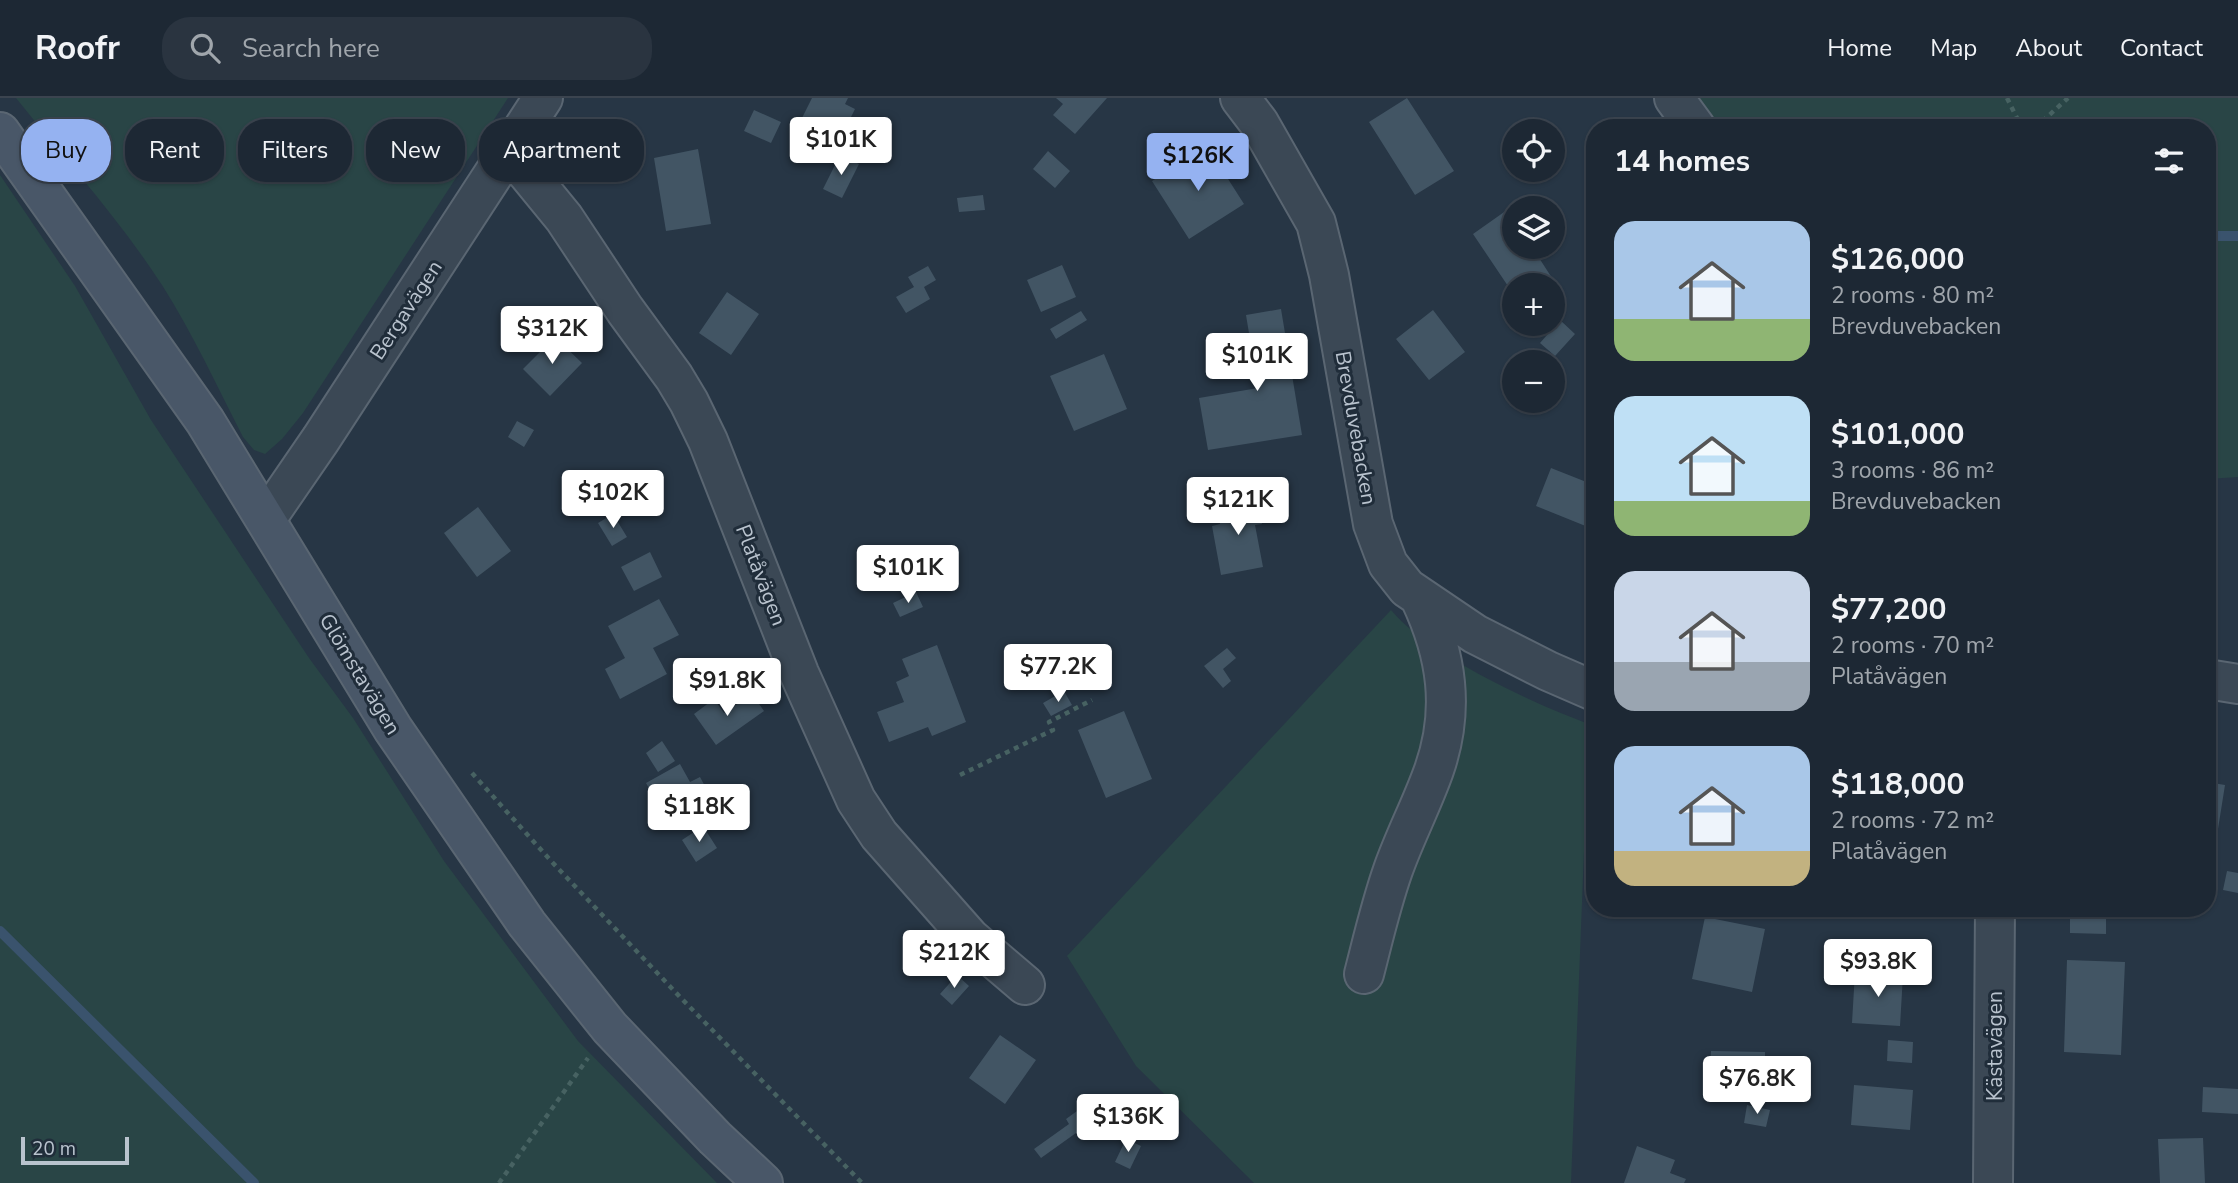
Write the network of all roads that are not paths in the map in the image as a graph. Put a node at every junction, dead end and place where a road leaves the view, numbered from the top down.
1 (543, 98) edge
2 (1240, 98) edge
3 (1674, 98) edge
4 (530, 119) edge
5 (1689, 119) edge
6 (0, 132) edge
7 (490, 182) edge
8 (535, 182) edge
9 (265, 519) junction
10 (1420, 598) junction
11 (2216, 680) edge
12 (2238, 684) edge
13 (1586, 687) edge
14 (1995, 917) edge
15 (1364, 974) dead end
16 (1024, 985) dead end
17 (763, 1183) edge
18 (1993, 1183) edge

1 - 4 street, Bergavägen
2 - 10 street, Brevduvebacken
3 - 5 street
6 - 9 main road, Glömstavägen
7 - 9 street, Bergavägen
8 - 16 street, Platåvägen
9 - 17 main road, Glömstavägen
10 - 13 street, Brevduvebacken
10 - 15 street, Brevduvebacken
11 - 12 street
14 - 18 street, Kästavägen

